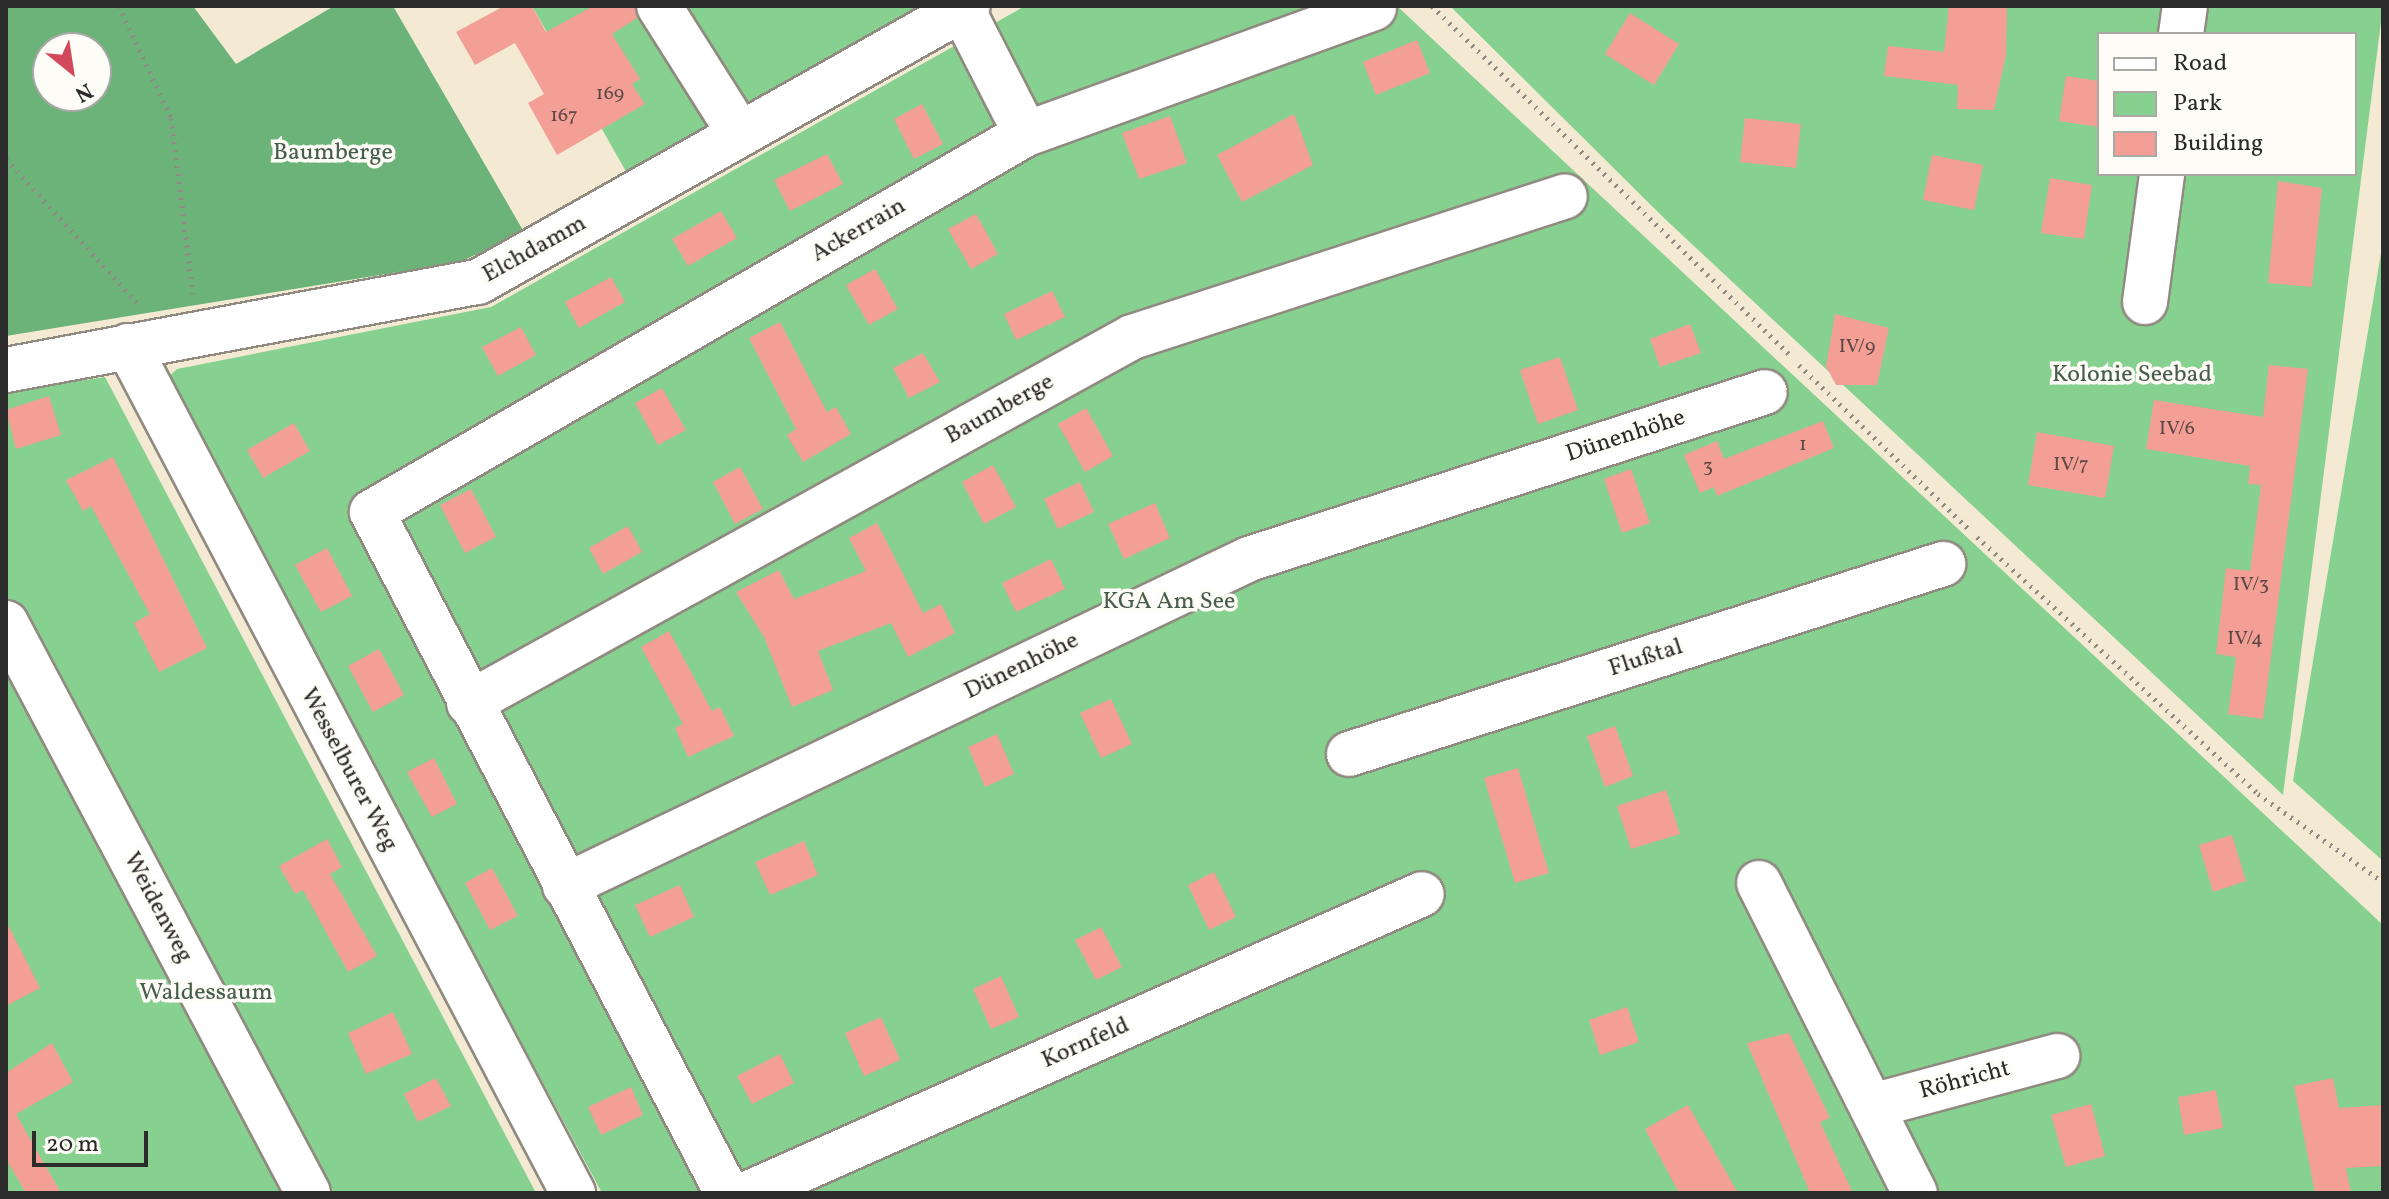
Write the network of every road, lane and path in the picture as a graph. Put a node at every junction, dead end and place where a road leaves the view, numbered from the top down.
1 (119, 6) edge
2 (659, 6) edge
3 (1432, 6) edge
4 (2185, 6) edge
5 (965, 8) edge
6 (1374, 8) dead end
7 (2181, 32) edge
8 (740, 134) junction
9 (1026, 134) junction
10 (6, 159) edge
11 (2162, 176) edge
12 (1565, 196) dead end
13 (2145, 302) dead end
14 (184, 337) junction
15 (128, 346) junction
16 (6, 370) edge
17 (1765, 392) dead end
18 (1943, 564) dead end
19 (6, 623) edge
20 (469, 703) junction
21 (1349, 754) dead end
22 (2383, 882) edge
23 (1759, 883) dead end
24 (565, 886) junction
25 (1422, 894) dead end
26 (2057, 1056) dead end
27 (1872, 1106) junction
28 (308, 1193) edge
29 (573, 1193) edge
30 (727, 1193) edge
31 (749, 1193) edge
32 (1915, 1193) edge

1 - 14 path
2 - 8 street
3 - 22 path
4 - 7 street
5 - 8 street, Elchdamm
5 - 9 street
6 - 9 street, Ackerrain
8 - 14 street, Elchdamm
9 - 20 street, Ackerrain
10 - 14 path
11 - 13 street
12 - 20 street, Baumberge
14 - 15 street, Elchdamm
15 - 16 street, Elchdamm
15 - 29 street, Wesselburer Weg
17 - 24 street, Dünenhöhe
18 - 21 street, Flußtal
19 - 28 street, Weidenweg
20 - 24 street
23 - 27 street
24 - 30 street
25 - 31 street, Kornfeld
26 - 27 street, Röhricht
27 - 32 street

